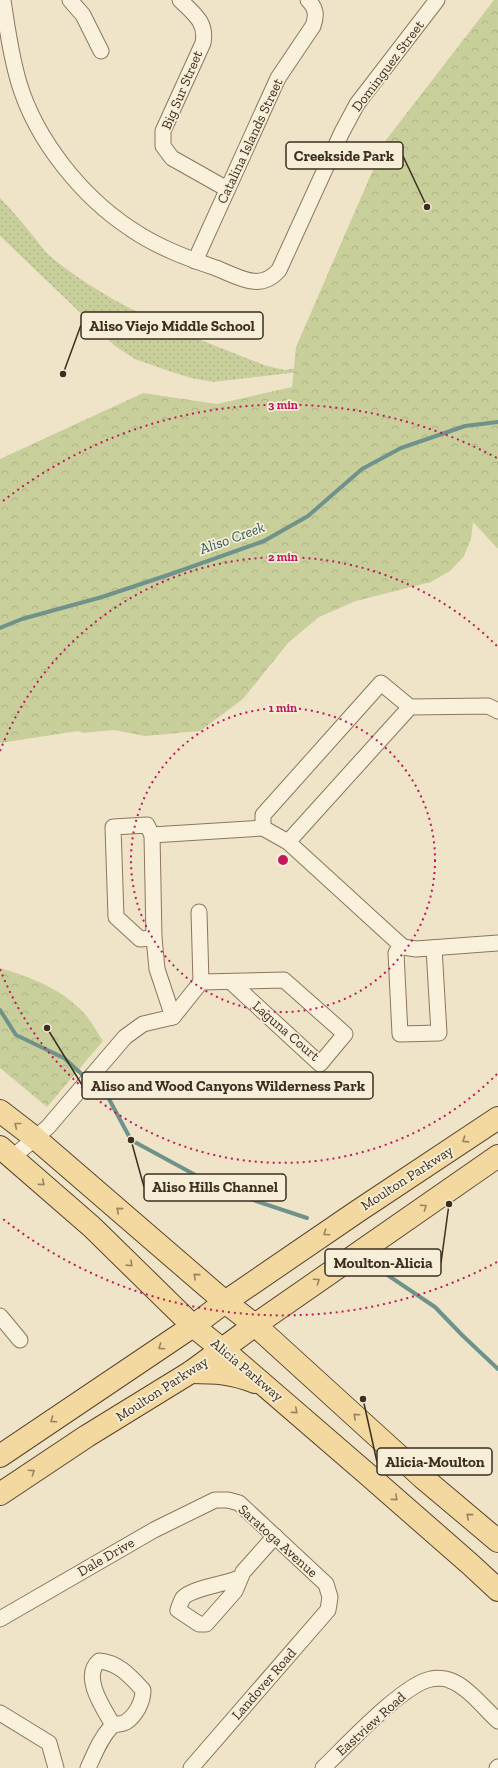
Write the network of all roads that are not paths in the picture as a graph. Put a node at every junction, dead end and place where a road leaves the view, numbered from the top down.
1 (3, 0) edge
2 (70, 0) edge
3 (180, 0) edge
4 (308, 0) edge
5 (437, 0) edge
6 (101, 51) dead end
7 (227, 189) junction
8 (195, 261) junction
9 (410, 707) junction
10 (498, 710) edge
11 (263, 828) junction
12 (152, 836) junction
13 (288, 842) junction
14 (199, 912) dead end
15 (154, 938) junction
16 (498, 943) edge
17 (401, 945) junction
18 (434, 948) junction
19 (201, 982) junction
20 (231, 982) junction
21 (173, 1018) junction
22 (0, 1111) edge
23 (498, 1118) edge
24 (35, 1138) junction
25 (7, 1152) edge
26 (498, 1156) edge
27 (225, 1302) junction
28 (0, 1316) edge
29 (255, 1325) junction
30 (193, 1326) junction
31 (20, 1340) dead end
32 (222, 1349) junction
33 (191, 1372) junction
34 (266, 1386) junction
35 (0, 1456) edge
36 (0, 1494) edge
37 (215, 1500) joint
38 (276, 1536) junction
39 (498, 1541) edge
40 (239, 1578) dead end
41 (498, 1590) edge
42 (330, 1597) joint
43 (0, 1619) edge
44 (0, 1713) edge
45 (498, 1721) edge
46 (113, 1725) dead end
47 (56, 1768) edge
48 (88, 1768) edge
49 (191, 1768) edge
50 (323, 1768) edge

1 - 8 street
2 - 6 street
3 - 7 street, Big Sur Street
4 - 7 street, Catalina Islands Street
5 - 8 street, Dominguez Street
7 - 8 street, Catalina Islands Street
9 - 10 street
9 - 11 street
9 - 13 street
11 - 12 street
11 - 13 street
12 - 15 street
12 - 15 street
13 - 17 street
14 - 19 street
15 - 21 street
16 - 18 street
17 - 18 street
17 - 18 street
19 - 20 street, Laguna Court
19 - 21 street
20 - 20 street, Laguna Court
21 - 24 street
24 -> 22 main road
23 -> 27 main road, Moulton Parkway
24 - 25 street
27 -> 24 main road
25 -> 30 main road, Alicia Parkway
29 -> 26 main road, Moulton Parkway
27 - 29 main road
27 - 30 main road, Moulton Parkway
28 - 31 street
29 - 32 main road, Moulton Parkway
39 -> 29 main road
30 - 32 main road, Alicia Parkway
30 -> 35 main road, Moulton Parkway
32 - 33 main road, Moulton Parkway
32 - 34 main road, Alicia Parkway
33 - 34 main road
36 -> 33 main road, Moulton Parkway
34 -> 41 main road, Alicia Parkway
37 - 38 street, Saratoga Avenue
37 - 43 street, Dale Drive
38 - 40 street
38 - 42 street, Saratoga Avenue
42 - 49 street, Landover Road
44 - 47 street
45 - 50 street, Eastview Road
46 - 48 street

